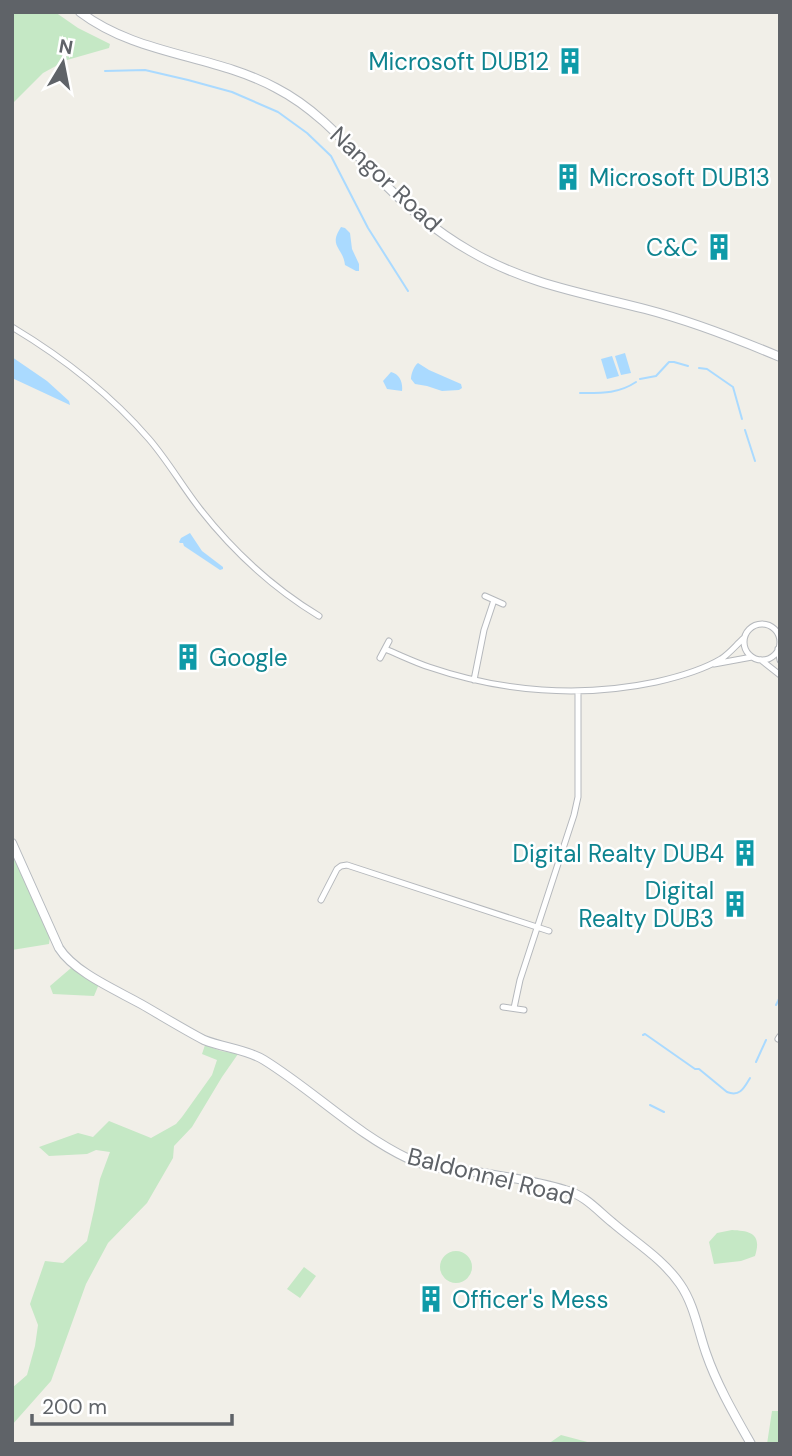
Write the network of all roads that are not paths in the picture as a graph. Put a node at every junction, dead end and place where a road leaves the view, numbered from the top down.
1 (80, 12) edge
2 (12, 327) edge
3 (780, 356) edge
4 (485, 596) dead end
5 (494, 600) junction
6 (503, 604) dead end
7 (319, 616) dead end
8 (780, 624) edge
9 (766, 625) junction
10 (744, 638) junction
11 (389, 640) dead end
12 (779, 646) edge
13 (385, 649) junction
14 (752, 657) junction
15 (380, 659) dead end
16 (761, 660) junction
17 (780, 660) edge
18 (711, 665) junction
19 (780, 675) edge
20 (474, 680) junction
21 (578, 691) junction
22 (12, 843) edge
23 (321, 900) dead end
24 (537, 928) junction
25 (549, 931) dead end
26 (503, 1007) dead end
27 (513, 1008) junction
28 (524, 1010) dead end
29 (751, 1444) edge

1 - 3 street, Nangor Road
2 - 7 street
4 - 5 street
5 - 6 street
5 - 20 street
8 - 9 street
9 - 10 street
9 - 12 street
10 - 14 street
10 - 18 street
11 - 13 street
12 - 16 street
12 - 17 street
13 - 15 street
13 - 20 street
14 - 16 street
14 - 18 street
16 - 19 street
18 - 21 street
20 - 21 street
21 - 24 street
22 - 29 street, Baldonnel Road
23 - 24 street
24 - 25 street
24 - 27 street
26 - 27 street
27 - 28 street

